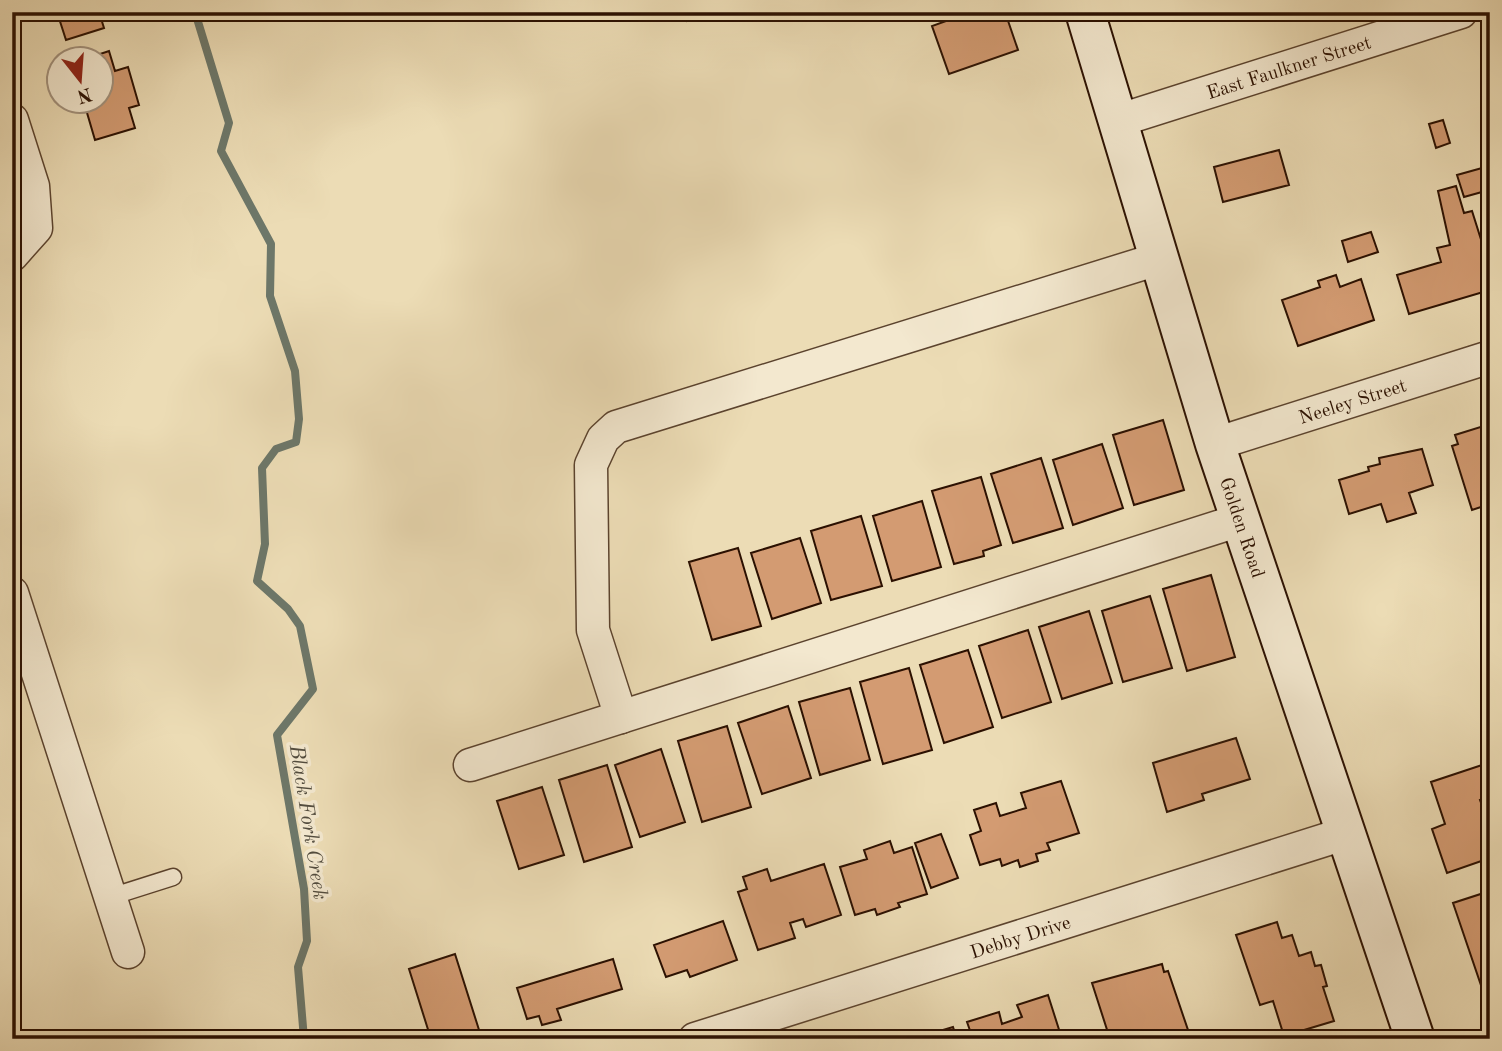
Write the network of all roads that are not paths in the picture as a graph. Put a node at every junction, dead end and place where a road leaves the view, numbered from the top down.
1 (1085, 12) edge
2 (1461, 12) edge
3 (12, 120) edge
4 (1117, 121) junction
5 (12, 255) edge
6 (1161, 258) junction
7 (1490, 357) edge
8 (1215, 444) junction
9 (1241, 520) junction
10 (12, 593) edge
11 (621, 718) junction
12 (470, 765) dead end
13 (1347, 833) junction
14 (173, 877) dead end
15 (110, 897) junction
16 (128, 952) dead end
17 (695, 1039) edge
18 (1415, 1039) edge

1 - 4 street, Golden Road
2 - 4 street, East Faulkner Street
3 - 5 street
4 - 6 street, Golden Road
6 - 8 street, Golden Road
6 - 11 street
7 - 8 street, Neeley Street
8 - 9 street, Golden Road
9 - 11 street
9 - 13 street, Golden Road
10 - 15 street
11 - 12 street
13 - 17 street, Debby Drive
13 - 18 street, Golden Road
14 - 15 lane
15 - 16 street

